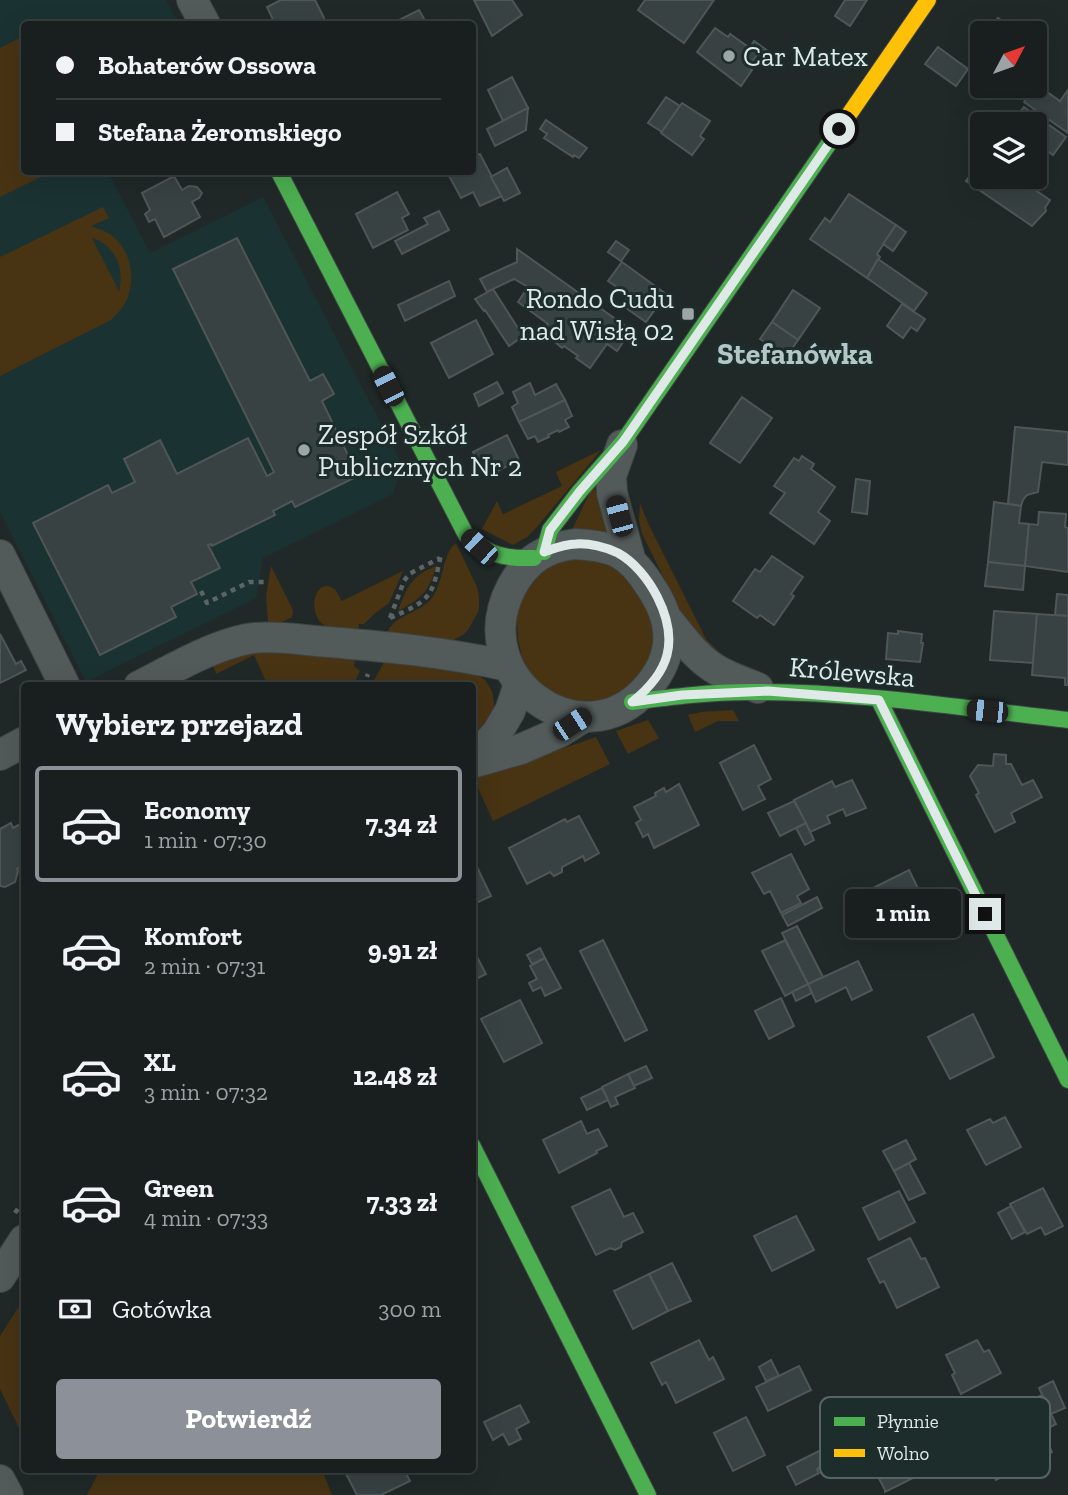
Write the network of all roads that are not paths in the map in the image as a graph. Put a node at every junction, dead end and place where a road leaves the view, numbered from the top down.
1 (192, 0) edge
2 (928, 0) edge
3 (203, 21) edge
4 (281, 175) edge
5 (623, 442) junction
6 (0, 555) edge
7 (539, 555) junction
8 (631, 562) junction
9 (667, 619) junction
10 (500, 622) junction
11 (457, 655) junction
12 (514, 675) junction
13 (63, 682) edge
14 (147, 682) edge
15 (768, 691) junction
16 (879, 700) junction
17 (632, 702) junction
18 (584, 717) junction
19 (1068, 720) edge
20 (21, 744) edge
21 (0, 755) edge
22 (476, 757) edge
23 (476, 761) edge
24 (1068, 1080) edge
25 (476, 1153) edge
26 (21, 1245) edge
27 (0, 1277) edge
28 (0, 1480) edge
29 (8, 1495) edge
30 (649, 1495) edge

1 - 3 street
2 - 5 street
4 - 7 street
5 - 7 street
5 - 8 street
6 - 13 street
7 - 8 street
7 - 10 street
8 - 9 street
9 - 15 street
9 - 17 street
10 - 11 street
10 - 12 street
11 - 12 street
11 - 14 street
12 - 18 street
12 - 22 street
15 - 16 street, Królewska
15 - 17 street, Królewska
16 - 19 street, Królewska
16 - 24 street
17 - 18 street
18 - 23 street
20 - 21 street
25 - 30 street
26 - 27 street
28 - 29 street

